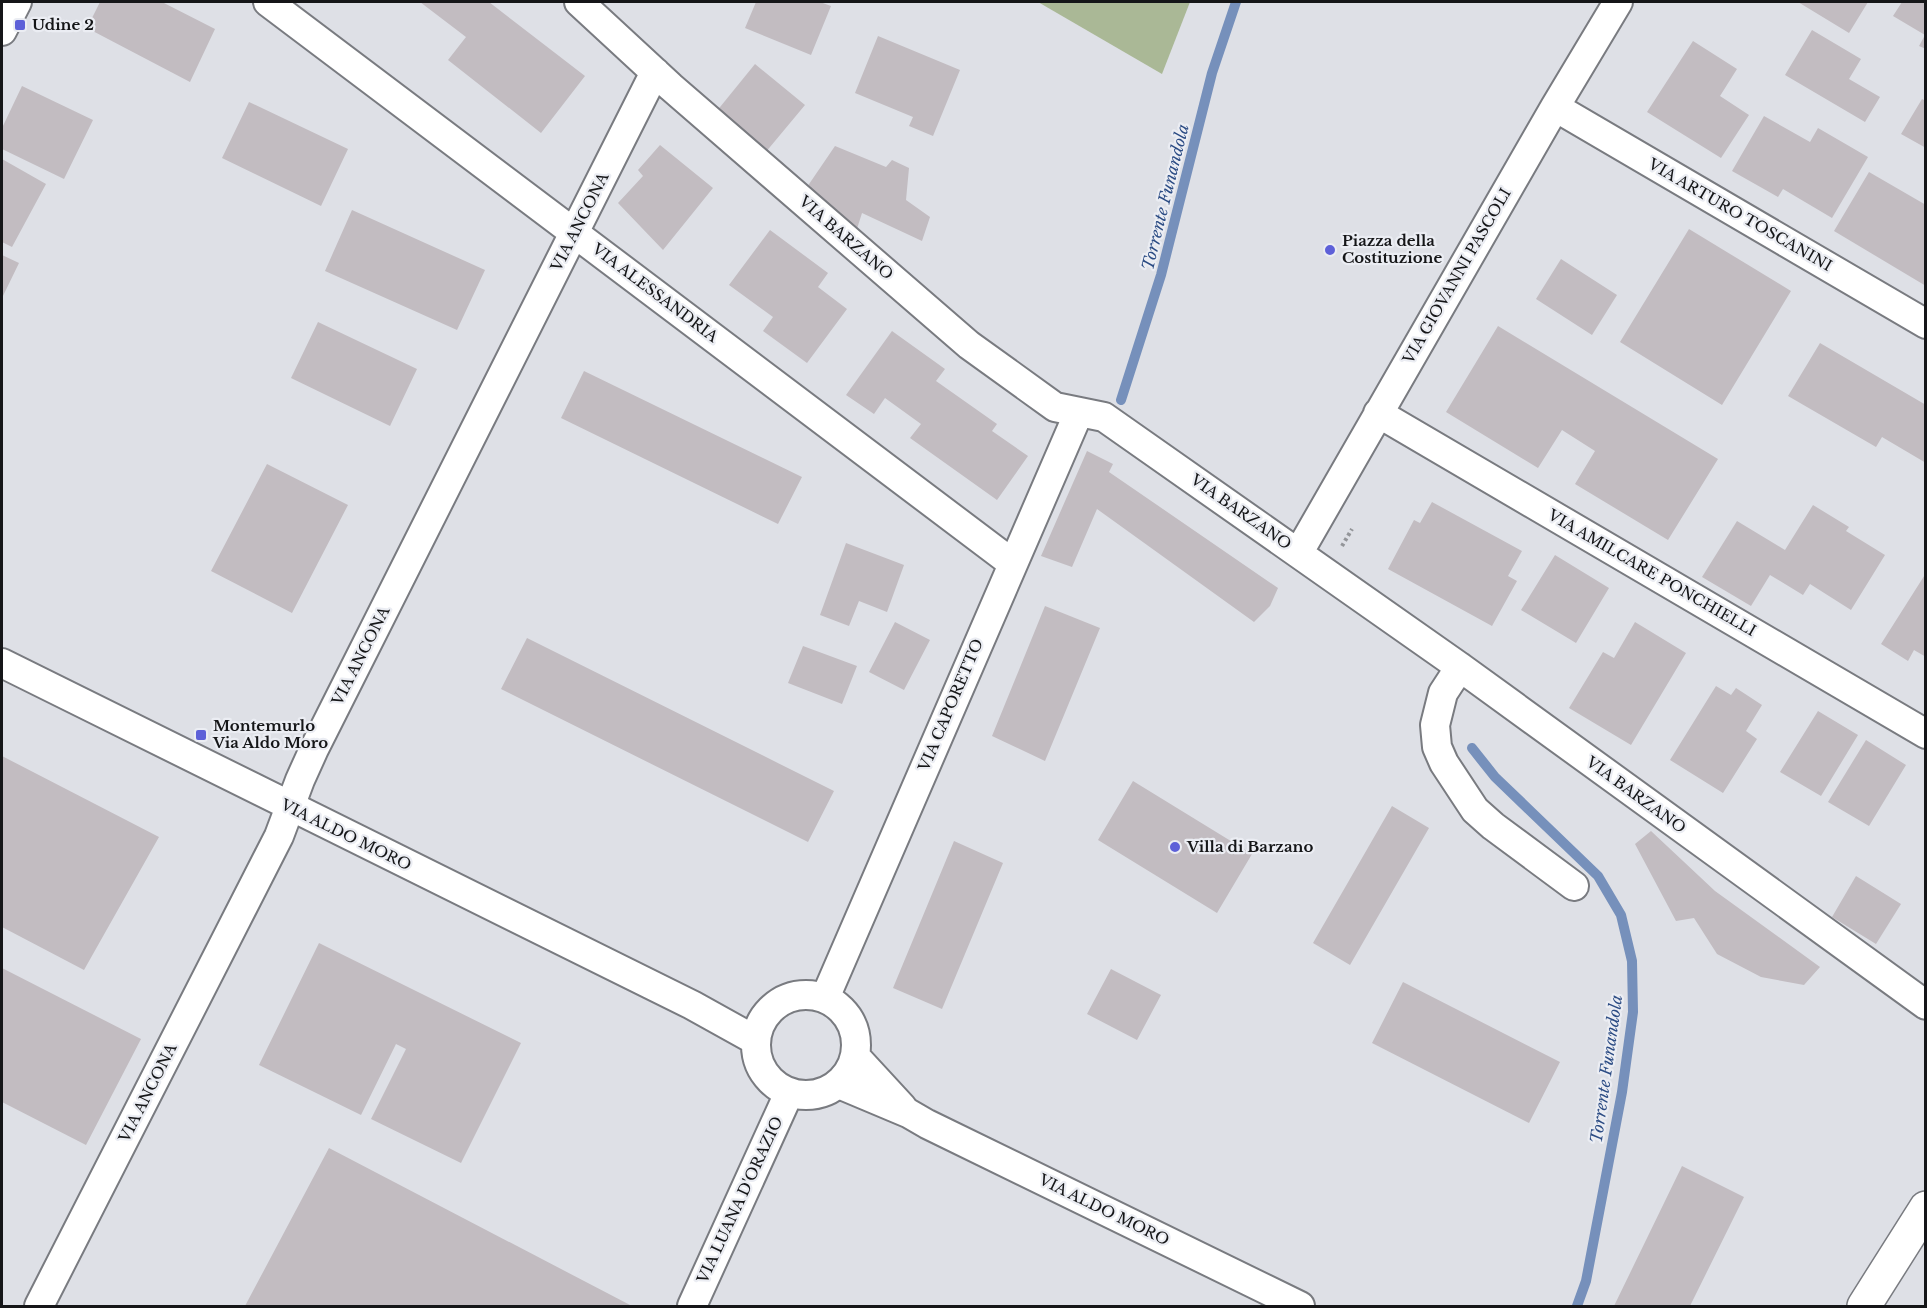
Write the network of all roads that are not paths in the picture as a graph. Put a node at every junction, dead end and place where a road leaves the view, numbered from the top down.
1 (17, 2) edge
2 (268, 2) edge
3 (579, 2) edge
4 (1618, 2) edge
5 (2, 31) edge
6 (655, 72) junction
7 (1555, 107) junction
8 (575, 234) junction
9 (1926, 324) edge
10 (1079, 412) junction
11 (1378, 413) junction
12 (1299, 552) junction
13 (1012, 563) junction
14 (2, 663) edge
15 (1460, 667) junction
16 (1926, 734) edge
17 (290, 807) junction
18 (1574, 886) dead end
19 (825, 998) junction
20 (1926, 1005) edge
21 (759, 1028) junction
22 (855, 1056) junction
23 (839, 1084) junction
24 (789, 1093) junction
25 (908, 1113) junction
26 (1925, 1209) edge
27 (39, 1306) edge
28 (692, 1306) edge
29 (1300, 1306) edge
30 (1864, 1306) edge

1 - 5 street
2 - 8 street, VIA ALESSANDRIA
3 - 6 street, VIA BARZANO
4 - 7 street, VIA GIOVANNI PASCOLI
6 - 8 street, VIA ANCONA
6 - 10 street, VIA BARZANO
7 - 9 street, VIA ARTURO TOSCANINI
7 - 11 street, VIA GIOVANNI PASCOLI
8 - 13 street, VIA ALESSANDRIA
8 - 17 street, VIA ANCONA
10 - 12 street, VIA BARZANO
10 - 13 street, VIA CAPORETTO
11 - 12 street, VIA GIOVANNI PASCOLI
11 - 16 street, VIA AMILCARE PONCHIELLI
12 - 15 street, VIA BARZANO
13 - 19 street, VIA CAPORETTO
14 - 17 street, VIA ALDO MORO
15 - 18 street
15 - 20 street, VIA BARZANO
17 - 21 street, VIA ALDO MORO
17 - 27 street, VIA ANCONA
19 - 21 street
19 - 22 street
21 - 24 street
22 - 23 street
22 - 25 street, VIA ALDO MORO
23 - 24 street
23 - 25 street, VIA ALDO MORO
24 - 28 street, VIA LUANA D'ORAZIO
25 - 29 street, VIA ALDO MORO
26 - 30 street

